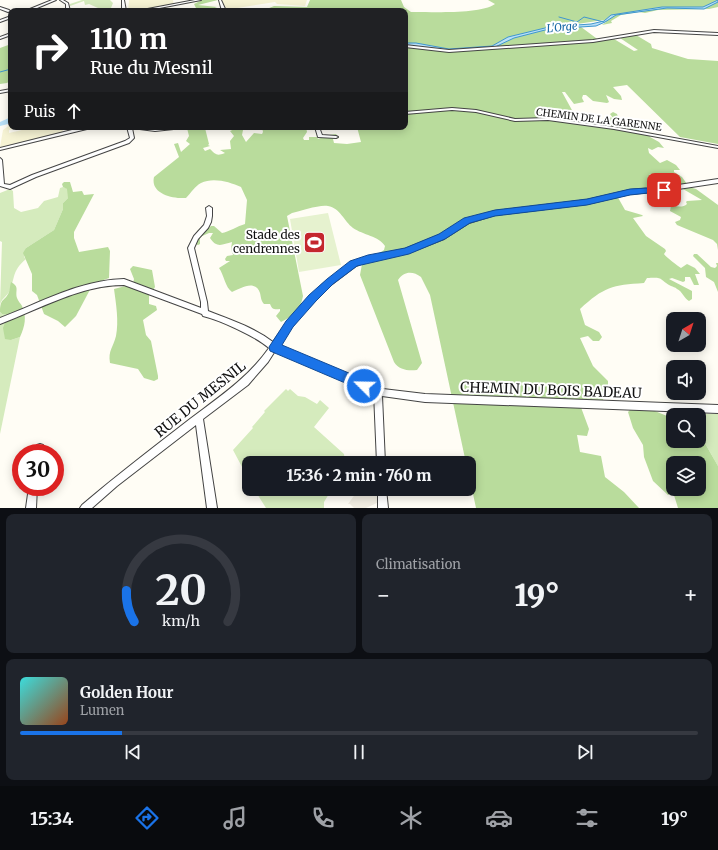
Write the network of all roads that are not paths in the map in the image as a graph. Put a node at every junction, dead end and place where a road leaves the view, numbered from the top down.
1 (55, 0) edge
2 (60, 0) edge
3 (200, 0) edge
4 (0, 8) edge
5 (35, 8) edge
6 (68, 8) edge
7 (156, 8) edge
8 (8, 12) dead end
9 (718, 34) edge
10 (408, 46) edge
11 (408, 113) edge
12 (77, 130) edge
13 (131, 130) edge
14 (318, 130) edge
15 (336, 137) dead end
16 (718, 147) edge
17 (0, 149) edge
18 (0, 160) edge
19 (718, 181) edge
20 (209, 208) dead end
21 (205, 314) junction
22 (0, 321) edge
23 (274, 347) junction
24 (381, 392) junction
25 (718, 409) edge
26 (199, 418) junction
27 (381, 456) edge
28 (32, 496) edge
29 (382, 496) edge
30 (31, 508) edge
31 (85, 508) edge
32 (212, 508) edge
33 (383, 508) edge

1 - 5 street
2 - 6 street
3 - 7 street
4 - 8 street
9 - 10 street
11 - 16 street, CHEMIN DE LA GARENNE
12 - 17 street
13 - 18 street
14 - 15 street
19 - 23 street, RUE DU MESNIL
20 - 21 street
21 - 22 street, CHEMIN DU BOIS BADEAU
21 - 23 street, CHEMIN DU BOIS BADEAU
23 - 24 street, CHEMIN DU BOIS BADEAU
23 - 26 street, RUE DU MESNIL
24 - 25 street, CHEMIN DU BOIS BADEAU
24 - 27 street
26 - 31 street, RUE DU MESNIL
26 - 32 street
28 - 30 street
29 - 33 street

